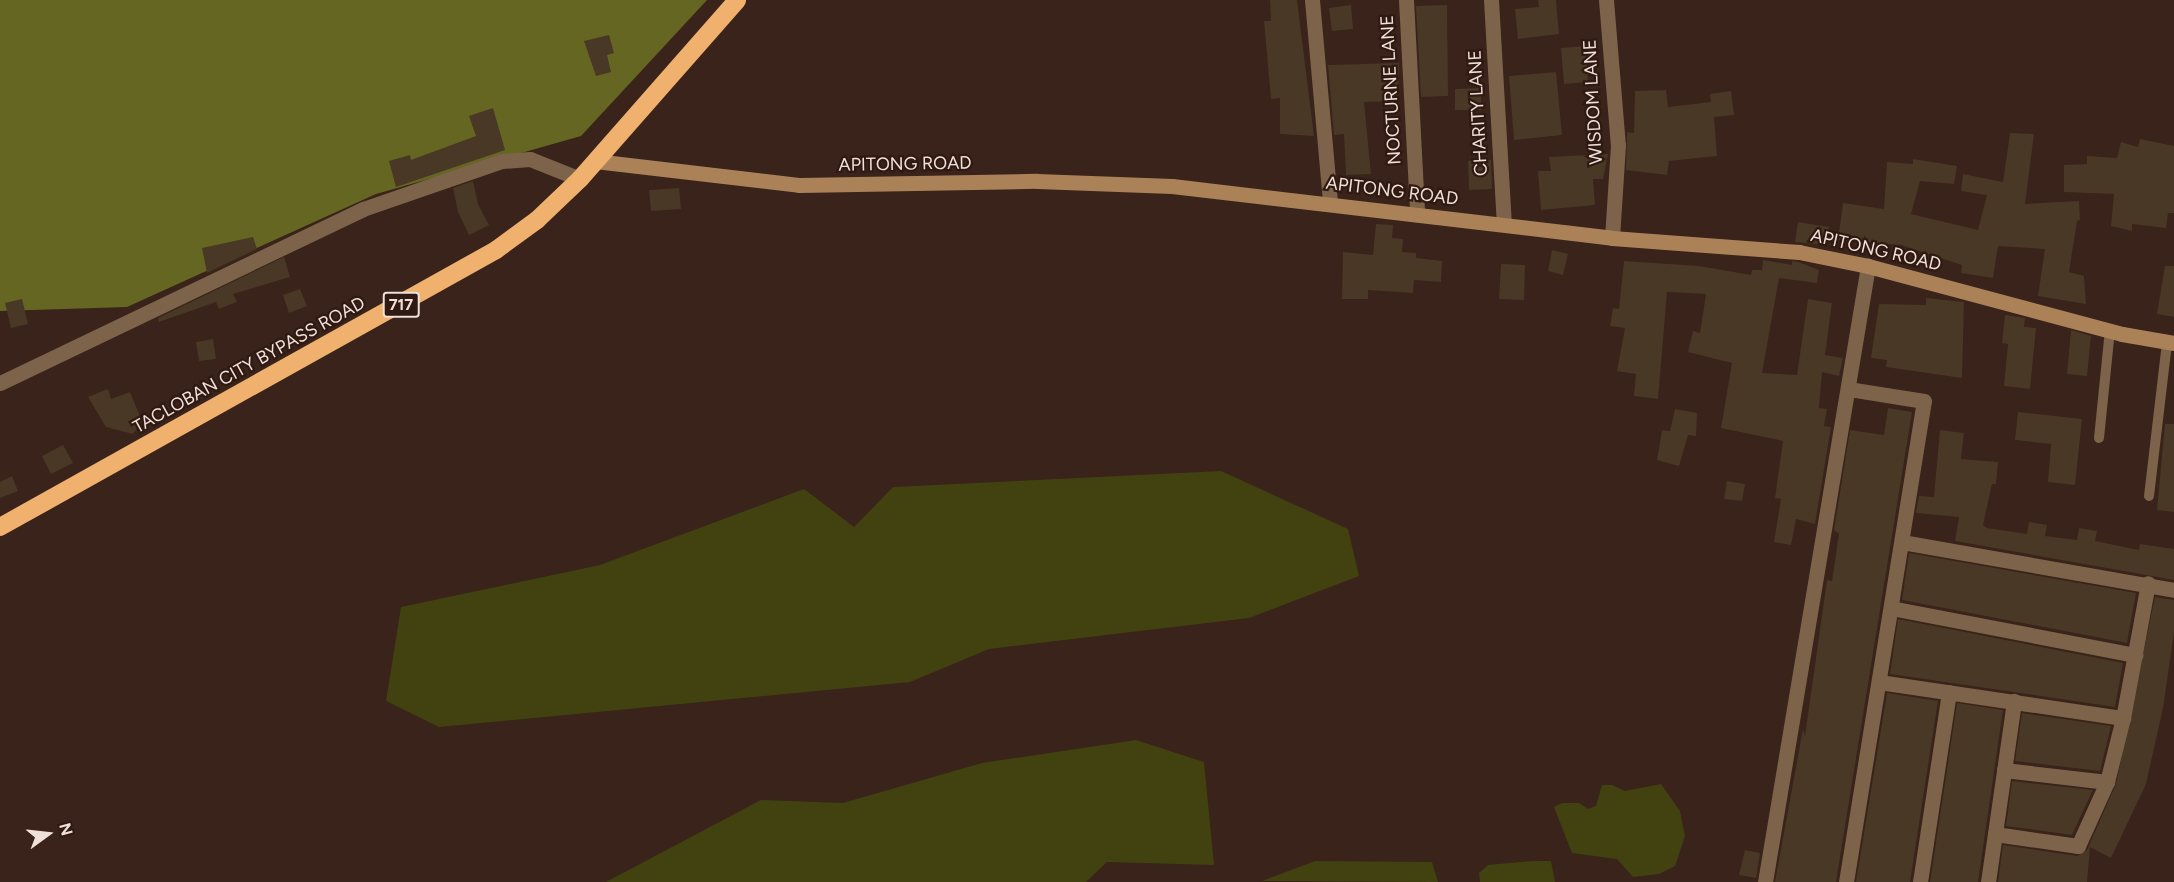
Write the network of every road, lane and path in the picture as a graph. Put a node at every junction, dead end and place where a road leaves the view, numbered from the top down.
1 (737, 0) edge
2 (1312, 0) edge
3 (1406, 0) edge
4 (1491, 0) edge
5 (1606, 0) edge
6 (595, 161) junction
7 (580, 179) junction
8 (1330, 203) junction
9 (1417, 213) junction
10 (1504, 224) junction
11 (1612, 238) junction
12 (1868, 266) junction
13 (2110, 330) junction
14 (2171, 342) edge
15 (0, 383) edge
16 (1848, 389) junction
17 (2099, 438) dead end
18 (2149, 496) dead end
19 (0, 527) edge
20 (1902, 542) junction
21 (2148, 583) junction
22 (2174, 590) edge
23 (1891, 608) junction
24 (2136, 654) junction
25 (1878, 682) junction
26 (1949, 692) junction
27 (2014, 701) junction
28 (2123, 718) junction
29 (2004, 770) junction
30 (2107, 782) junction
31 (1995, 834) junction
32 (1765, 882) edge
33 (1846, 882) edge
34 (1920, 882) edge
35 (1988, 882) edge

1 - 6 highway, TACLOBAN CITY BYPASS ROAD / 717
2 - 8 street
3 - 9 street, NOCTURNE LANE
4 - 10 street, CHARITY LANE
5 - 11 street, WISDOM LANE
6 - 7 highway, TACLOBAN CITY BYPASS ROAD / 717
6 - 8 street, APITONG ROAD
7 - 15 street
7 - 19 highway, TACLOBAN CITY BYPASS ROAD / 717
8 - 9 street, APITONG ROAD
9 - 10 street, APITONG ROAD
10 - 11 street, APITONG ROAD
11 - 12 street, APITONG ROAD
12 - 13 street, APITONG ROAD
12 - 16 street
13 - 14 street, APITONG ROAD
13 - 17 lane
14 - 18 lane
16 - 20 street
16 - 32 street
20 - 21 street
20 - 23 street
21 - 22 street
21 - 24 street
23 - 24 street
23 - 25 street
24 - 28 street
25 - 26 street
25 - 33 street
26 - 27 street
26 - 34 street
27 - 28 street
27 - 29 street
28 - 30 street
29 - 30 street
29 - 31 street
30 - 31 street
31 - 35 street

